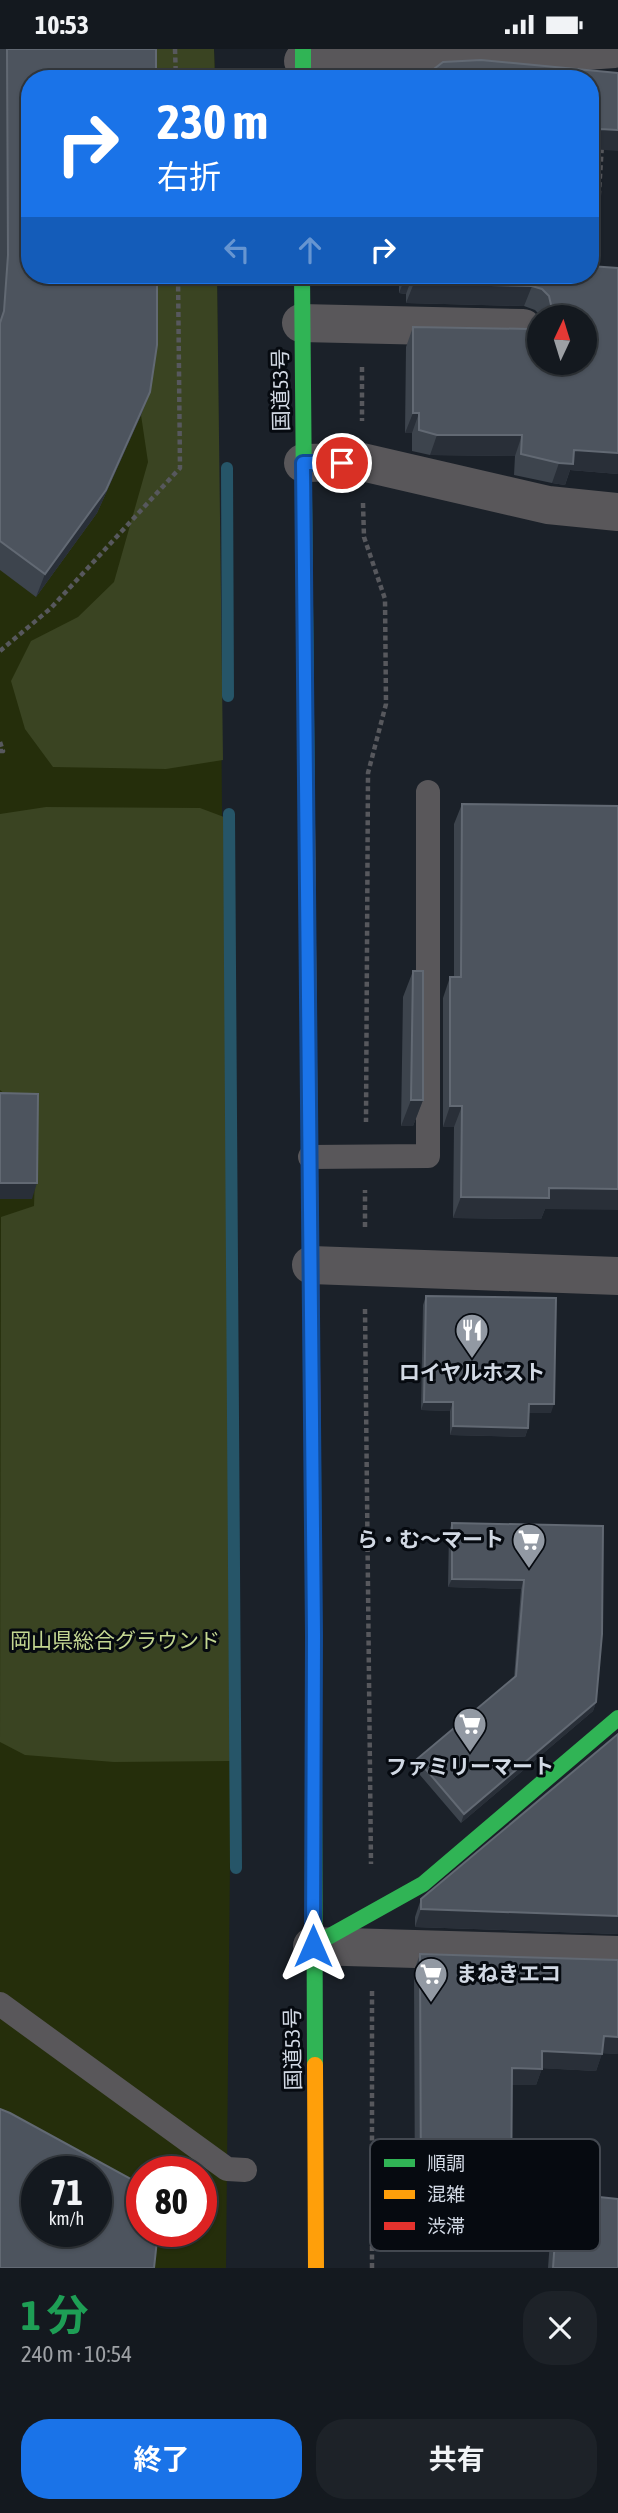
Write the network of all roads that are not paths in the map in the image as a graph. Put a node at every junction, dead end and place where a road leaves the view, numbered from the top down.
1 (614, 49) edge
2 (303, 63) edge
3 (302, 284) edge
4 (301, 323) junction
5 (523, 328) edge
6 (303, 463) junction
7 (618, 512) edge
8 (428, 792) dead end
9 (310, 1157) junction
10 (311, 1265) junction
11 (618, 1276) edge
12 (618, 1718) edge
13 (313, 1946) junction
14 (618, 1955) edge
15 (0, 2004) edge
16 (245, 2170) dead end
17 (316, 2268) edge

1 - 2 street
3 - 4 main road, 国道53号
4 - 5 street
4 - 6 main road, 国道53号
6 - 7 street
6 - 9 main road, 国道53号
8 - 9 lane
9 - 10 main road, 国道53号
10 - 11 street
10 - 13 main road, 国道53号
12 - 13 main road
13 - 14 street
13 - 17 main road, 国道53号
15 - 16 lane

